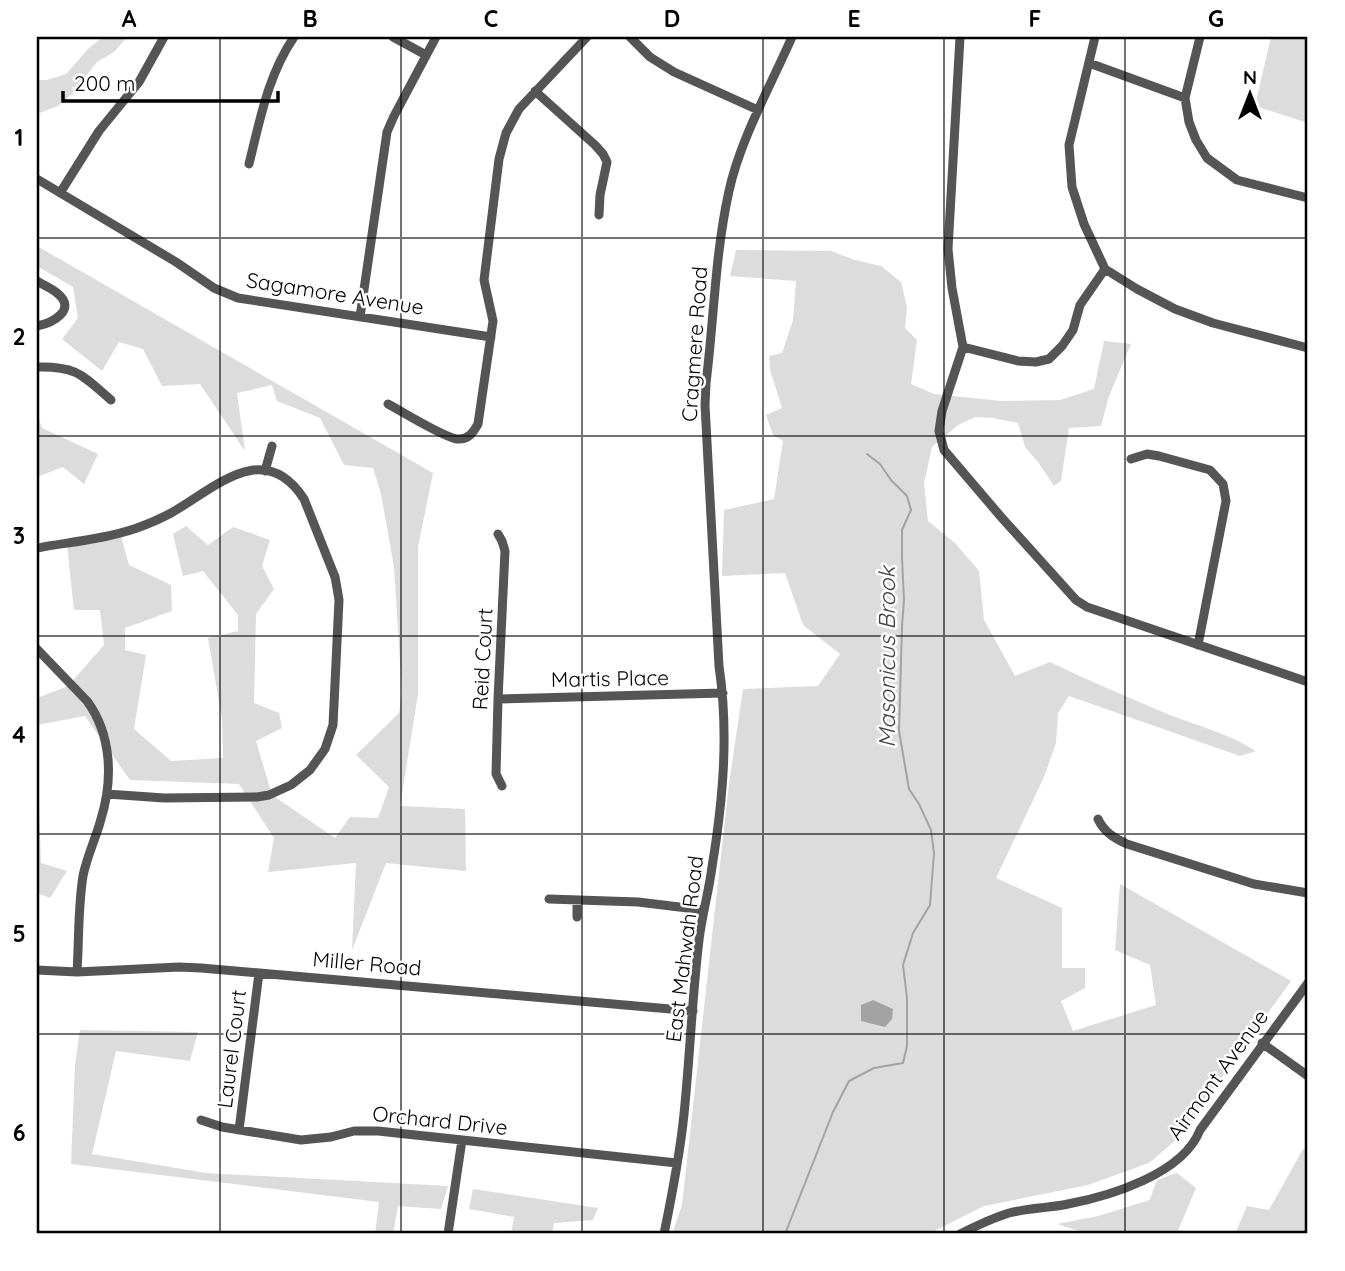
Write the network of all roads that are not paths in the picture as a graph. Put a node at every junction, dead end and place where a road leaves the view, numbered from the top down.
1 (164, 37) edge
2 (294, 37) edge
3 (393, 37) edge
4 (436, 37) edge
5 (587, 37) edge
6 (630, 37) edge
7 (792, 37) edge
8 (960, 37) edge
9 (1095, 37) edge
10 (1200, 37) edge
11 (426, 55) junction
12 (1089, 63) junction
13 (535, 91) junction
14 (1185, 99) junction
15 (758, 110) junction
16 (249, 164) dead end
17 (37, 179) edge
18 (60, 193) junction
19 (1308, 198) edge
20 (599, 215) dead end
21 (1105, 269) junction
22 (37, 281) edge
23 (360, 317) junction
24 (37, 326) edge
25 (491, 337) junction
26 (963, 347) junction
27 (1308, 348) edge
28 (37, 367) edge
29 (111, 400) dead end
30 (388, 404) dead end
31 (271, 446) dead end
32 (1131, 460) dead end
33 (265, 471) junction
34 (498, 534) dead end
35 (37, 548) edge
36 (1198, 645) junction
37 (37, 649) edge
38 (719, 666) joint
39 (1308, 682) edge
40 (723, 693) junction
41 (498, 699) junction
42 (502, 786) dead end
43 (107, 794) junction
44 (1098, 819) dead end
45 (1308, 893) edge
46 (549, 899) dead end
47 (577, 900) junction
48 (704, 910) junction
49 (576, 917) dead end
50 (37, 970) edge
51 (77, 972) junction
52 (259, 973) junction
53 (1308, 983) edge
54 (693, 1012) junction
55 (1262, 1043) junction
56 (1308, 1076) edge
57 (201, 1120) dead end
58 (239, 1130) junction
59 (462, 1140) junction
60 (677, 1163) junction
61 (448, 1234) edge
62 (664, 1234) edge
63 (960, 1234) edge

1 - 18 street
2 - 16 street
3 - 11 street
4 - 11 street
5 - 13 street
6 - 15 street
7 - 15 street, Cragmere Road
8 - 26 street
9 - 12 street
10 - 14 street
11 - 23 street
12 - 14 street
12 - 21 street
13 - 20 street
13 - 25 street
14 - 19 street
15 - 38 street, Cragmere Road
17 - 18 street, Sagamore Avenue
18 - 23 street, Sagamore Avenue
21 - 26 street
21 - 27 street
22 - 24 street
23 - 25 street, Sagamore Avenue
25 - 30 street
26 - 36 street
28 - 29 street
31 - 33 street
32 - 36 street
33 - 35 street
33 - 43 street
34 - 41 street, Reid Court
36 - 39 street
37 - 43 street
38 - 40 street, East Mahwah Road
40 - 41 street, Martis Place
40 - 48 street, East Mahwah Road
41 - 42 street, Reid Court
43 - 51 street
44 - 45 street
46 - 47 street
47 - 48 street
47 - 49 street
48 - 54 street, East Mahwah Road
50 - 51 street, Miller Road
51 - 52 street, Miller Road
52 - 54 street, Miller Road
52 - 58 street, Laurel Court
53 - 55 street, Airmont Avenue
54 - 60 street, East Mahwah Road
55 - 56 street
55 - 63 street, Airmont Avenue
57 - 58 street, Orchard Drive
58 - 59 street, Orchard Drive
59 - 60 street, Orchard Drive
59 - 61 street
60 - 62 street, East Mahwah Road

